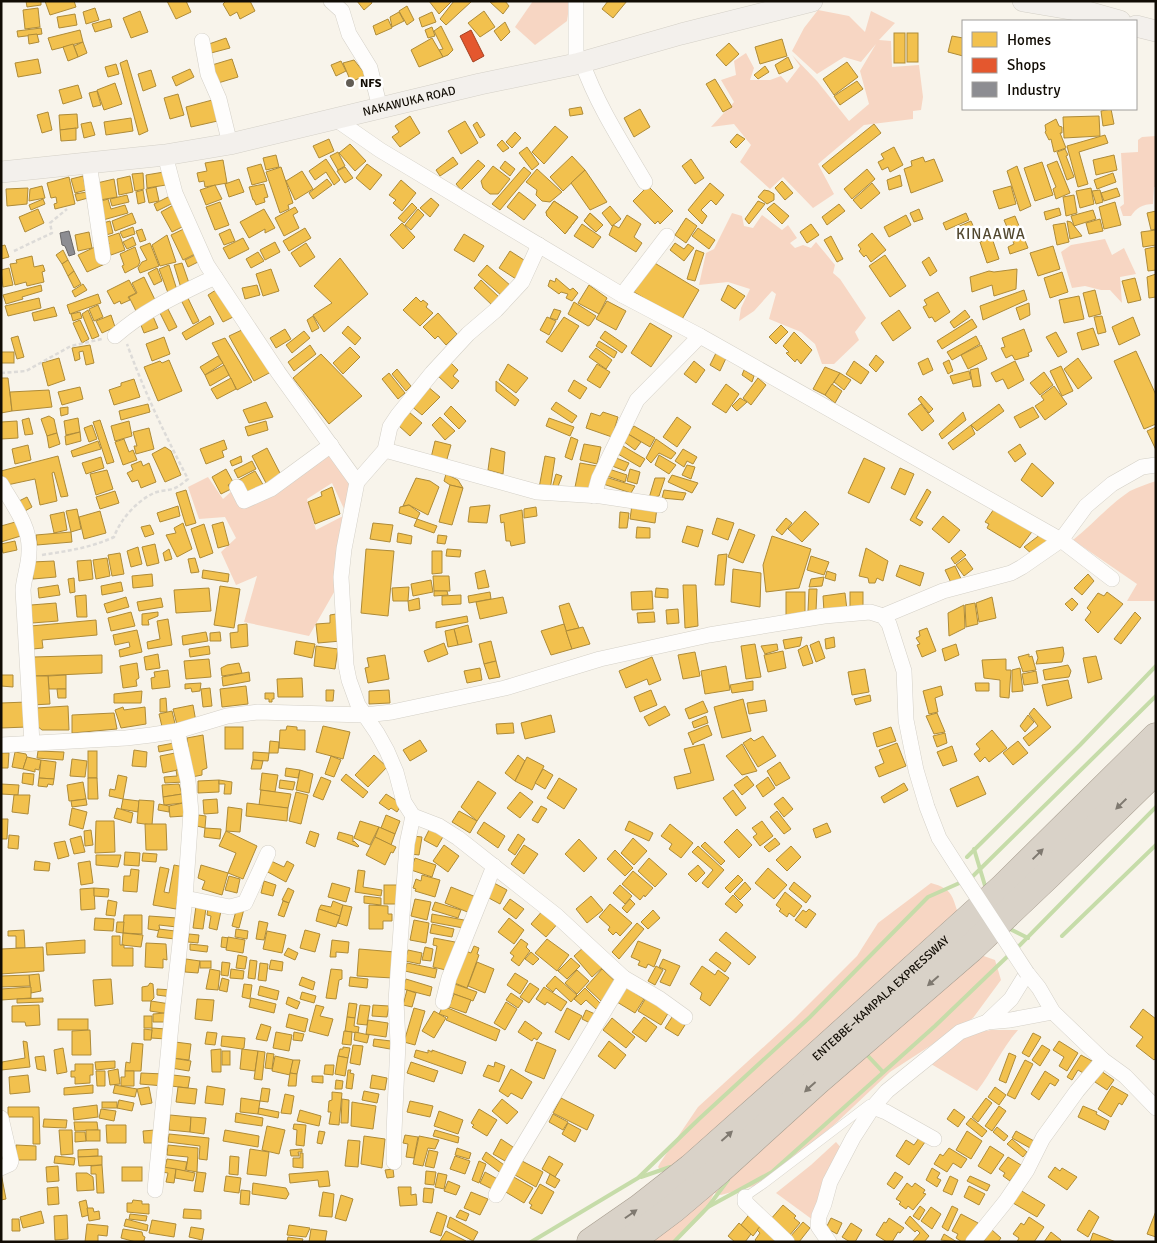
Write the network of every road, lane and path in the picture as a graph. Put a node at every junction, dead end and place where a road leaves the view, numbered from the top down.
1 (331, 1) edge
2 (576, 1) edge
3 (812, 1) edge
4 (1029, 2) edge
5 (1116, 20) edge
6 (1137, 26) edge
7 (1156, 31) edge
8 (202, 41) dead end
9 (579, 63) junction
10 (380, 108) junction
11 (334, 118) junction
12 (230, 144) junction
13 (165, 155) junction
14 (89, 163) junction
15 (1, 172) edge
16 (645, 182) dead end
17 (67, 210) dead end
18 (667, 236) dead end
19 (539, 245) junction
20 (14, 251) dead end
21 (103, 257) dead end
22 (215, 277) junction
23 (622, 295) junction
24 (115, 336) junction
25 (700, 336) junction
26 (1, 373) edge
27 (331, 445) junction
28 (386, 450) junction
29 (1156, 464) edge
30 (357, 482) junction
31 (1, 484) edge
32 (237, 488) dead end
33 (594, 496) junction
34 (660, 505) dead end
35 (1061, 540) junction
36 (29, 557) junction
37 (1112, 579) dead end
38 (883, 616) junction
39 (365, 715) junction
40 (177, 731) junction
41 (1156, 738) edge
42 (32, 743) junction
43 (1, 746) edge
44 (1156, 770) edge
45 (413, 816) junction
46 (268, 853) dead end
47 (494, 866) junction
48 (185, 898) junction
49 (1027, 974) junction
50 (624, 978) junction
51 (443, 1002) dead end
52 (1053, 1012) junction
53 (686, 1017) dead end
54 (987, 1022) junction
55 (1103, 1060) junction
56 (887, 1091) junction
57 (872, 1107) junction
58 (1156, 1108) edge
59 (1, 1118) edge
60 (934, 1139) dead end
61 (394, 1162) dead end
62 (1, 1168) edge
63 (155, 1190) dead end
64 (496, 1195) dead end
65 (745, 1197) joint
66 (591, 1242) edge
67 (629, 1242) edge
68 (787, 1242) edge
69 (829, 1242) edge
70 (973, 1242) edge

1 - 10 street
2 - 9 street
3 - 9 main road, NAKAWUKA ROAD
4 - 5 main road
6 - 7 main road
8 - 12 street
9 - 10 main road, NAKAWUKA ROAD
9 - 16 street
10 - 11 main road, NAKAWUKA ROAD
11 - 12 main road, NAKAWUKA ROAD
11 - 19 street
12 - 13 main road, NAKAWUKA ROAD
13 - 14 main road, NAKAWUKA ROAD
13 - 22 street
14 - 15 main road, NAKAWUKA ROAD
14 - 21 street
17 - 20 path
18 - 23 street
19 - 23 street
19 - 28 street
22 - 24 street
22 - 27 street
23 - 25 street
24 - 26 path
24 - 36 path
25 - 33 street
25 - 35 street
27 - 30 street
27 - 32 street
28 - 30 street
28 - 33 street
29 - 35 street
30 - 39 street
31 - 36 street
33 - 34 street
35 - 37 street
35 - 38 street
36 - 42 street
38 - 39 street
38 - 49 street, bridge
39 - 40 street
39 - 45 street
40 - 42 street
40 - 48 street
66 -> 41 highway, ENTEBBE–KAMPALA EXPRESSWAY
42 - 43 street
44 -> 67 highway, ENTEBBE–KAMPALA EXPRESSWAY
45 - 47 street
45 - 61 street
46 - 48 street
47 - 50 street
47 - 51 street
48 - 63 street
49 - 52 street
49 - 54 street
50 - 53 street
50 - 64 street
52 - 54 street
52 - 55 street
54 - 56 street
55 - 58 street
55 - 70 street
56 - 57 street
56 - 65 lane
57 - 60 street
57 - 69 street
59 - 62 street
65 - 68 street

